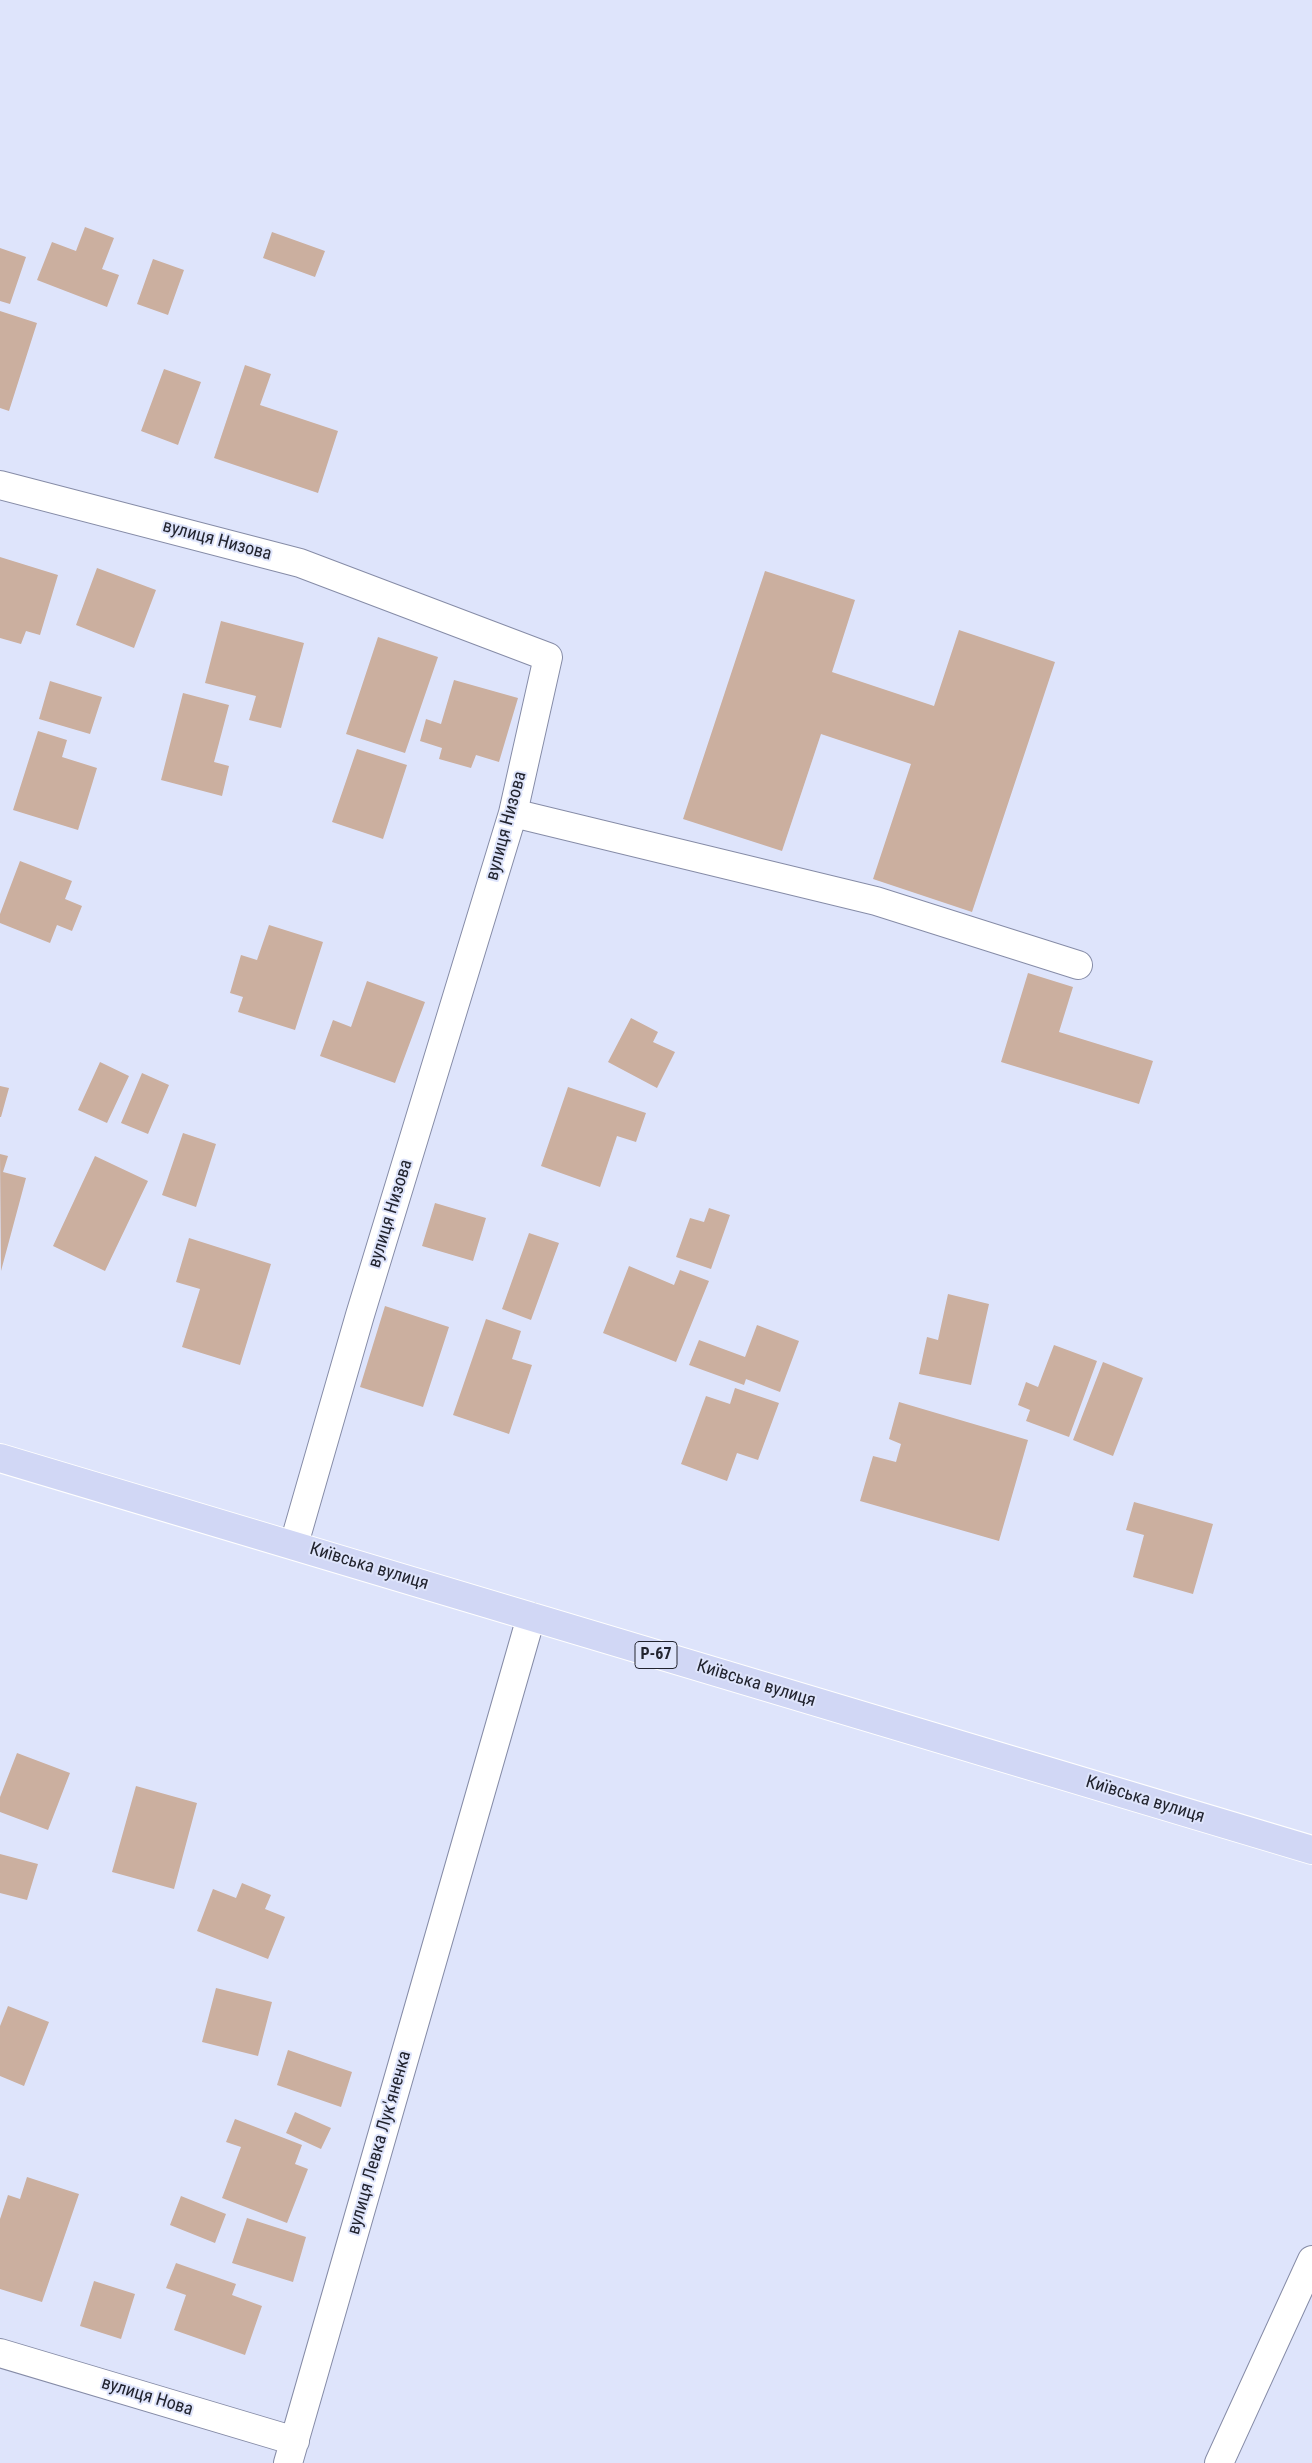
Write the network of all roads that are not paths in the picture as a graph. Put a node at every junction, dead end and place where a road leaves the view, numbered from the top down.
1 (0, 485) edge
2 (513, 813) junction
3 (1078, 965) dead end
4 (0, 1458) edge
5 (294, 1544) junction
6 (531, 1617) junction
7 (1312, 1850) edge
8 (1312, 2260) edge
9 (0, 2354) edge
10 (291, 2452) edge
11 (1219, 2463) edge

1 - 2 street, вулиця Низова
2 - 3 street
2 - 5 street, вулиця Низова
4 - 5 main road, Київська вулиця / Р-67
5 - 6 main road, Київська вулиця / Р-67
6 - 7 main road, Київська вулиця / Р-67
6 - 10 street, вулиця Левка Лук'яненка
8 - 11 street
9 - 10 street, вулиця Нова

